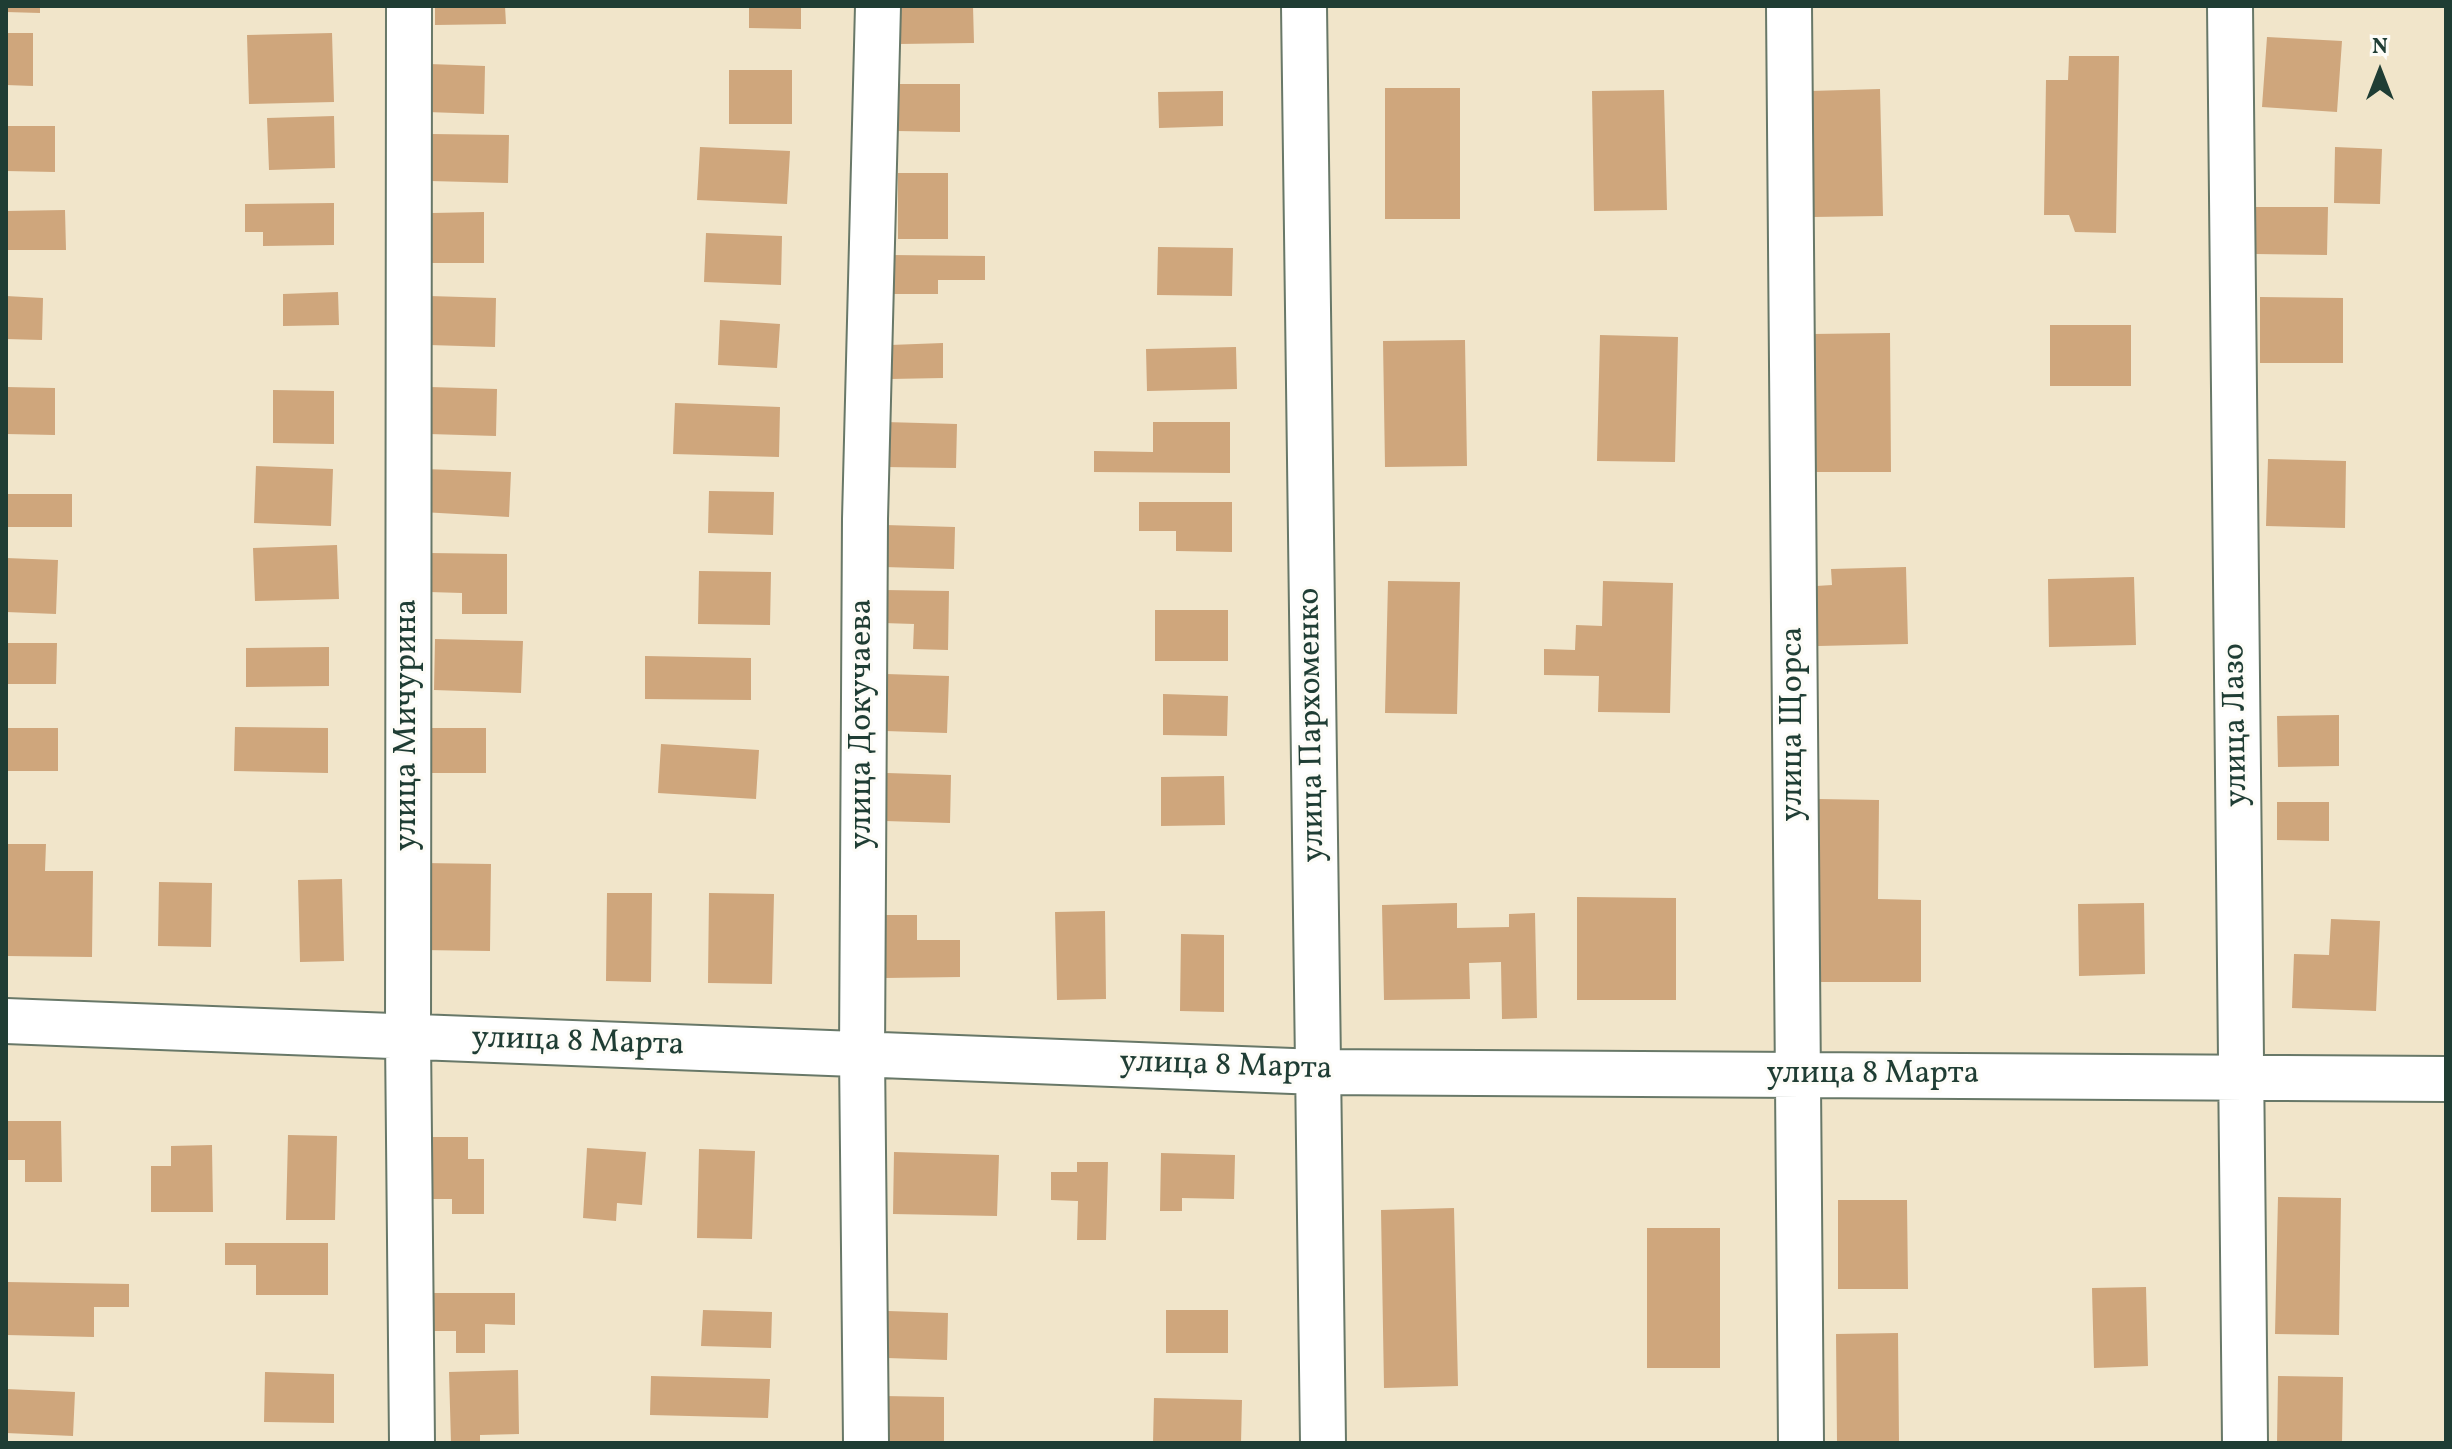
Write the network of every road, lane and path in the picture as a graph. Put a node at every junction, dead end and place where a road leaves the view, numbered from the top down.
1 (409, 6) edge
2 (878, 6) edge
3 (1304, 6) edge
4 (1789, 6) edge
5 (2230, 6) edge
6 (6, 1021) edge
7 (408, 1038) junction
8 (862, 1054) junction
9 (1318, 1072) junction
10 (1798, 1075) junction
11 (2241, 1078) junction
12 (2446, 1079) edge
13 (412, 1443) edge
14 (866, 1443) edge
15 (1323, 1443) edge
16 (1801, 1443) edge
17 (2245, 1443) edge

1 - 7 street, улица Мичурина
2 - 8 street, улица Докучаева
3 - 9 street, улица Пархоменко
4 - 10 street, улица Щорса
5 - 11 street, улица Лазо
6 - 7 street, улица 8 Марта
7 - 8 street, улица 8 Марта
7 - 13 street, улица Мичурина
8 - 9 street, улица 8 Марта
8 - 14 street, улица Докучаева
9 - 10 street, улица 8 Марта
9 - 15 street, улица Пархоменко
10 - 11 street, улица 8 Марта
10 - 16 street, улица Щорса
11 - 12 street, улица 8 Марта
11 - 17 street, улица Лазо

